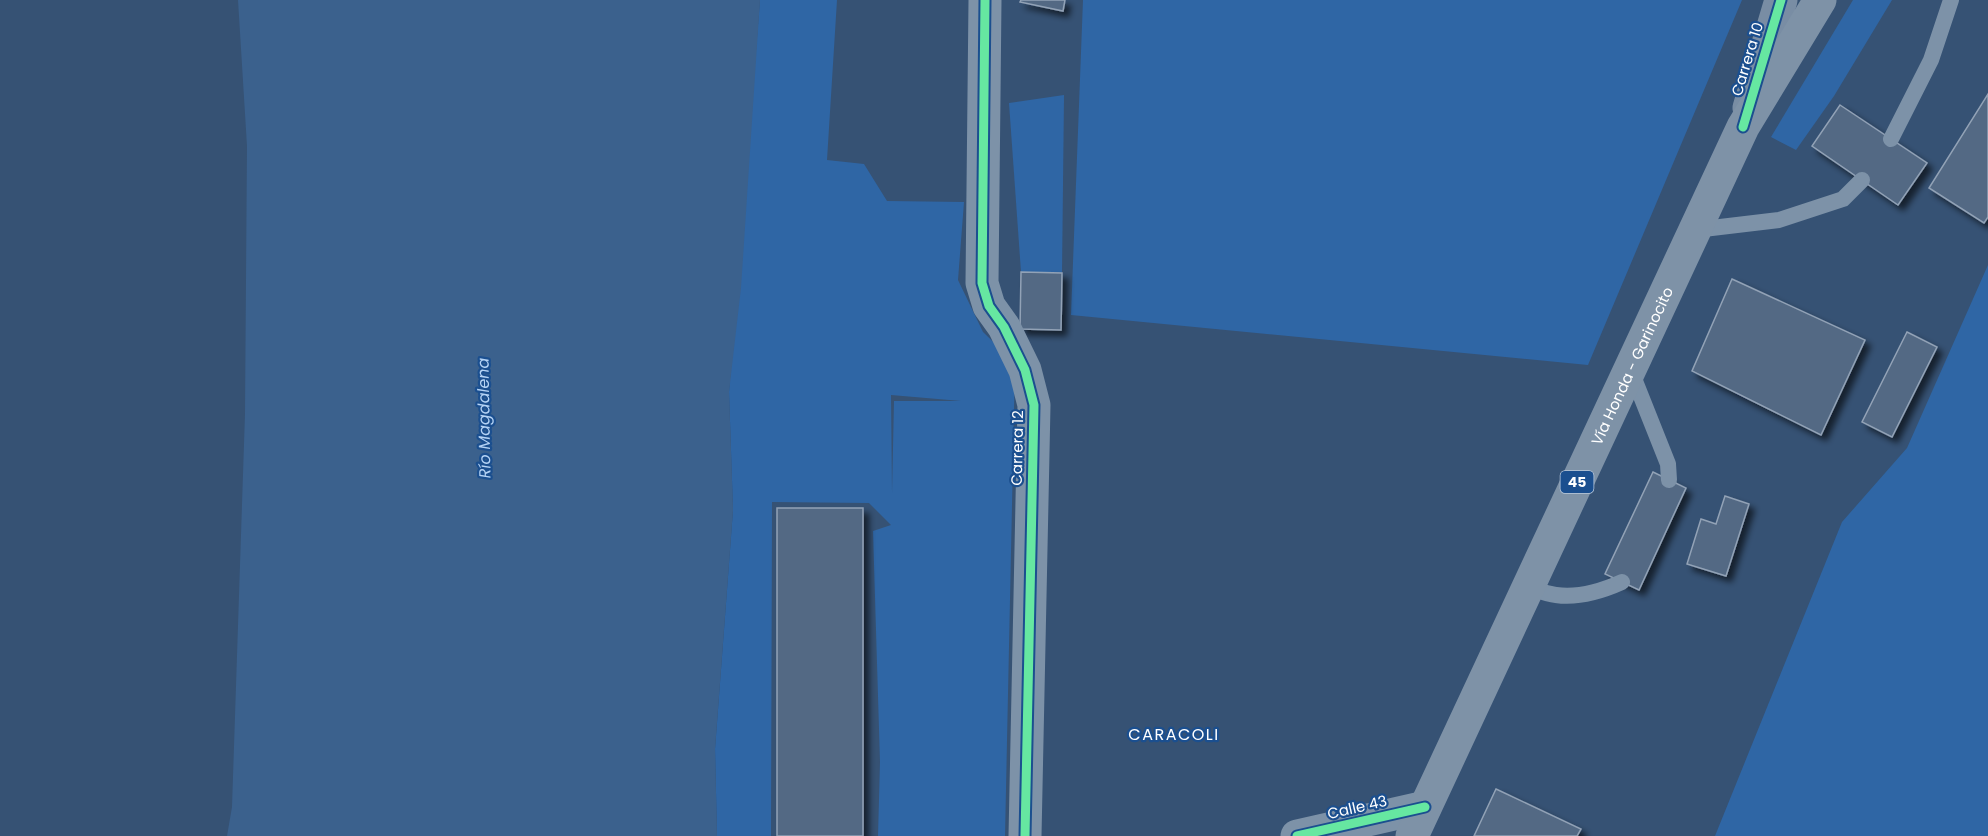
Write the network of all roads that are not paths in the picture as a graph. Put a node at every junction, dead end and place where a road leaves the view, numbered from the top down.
1 (985, 0) edge
2 (1781, 0) edge
3 (1820, 0) edge
4 (1951, 0) edge
5 (1743, 127) junction
6 (1891, 139) dead end
7 (1862, 180) dead end
8 (1695, 230) junction
9 (1630, 368) junction
10 (1669, 480) dead end
11 (1622, 582) dead end
12 (1528, 587) junction
13 (1418, 822) edge
14 (1025, 836) edge
15 (1297, 836) edge

1 - 14 street, Carrera 12
2 - 5 street, Carrera 10
3 - 5 highway, Vía Honda - Garinocito / 45
4 - 6 lane
5 - 8 highway, Vía Honda - Garinocito / 45
7 - 8 lane
8 - 9 highway, Vía Honda - Garinocito / 45
9 - 10 lane
9 - 12 highway, Vía Honda - Garinocito / 45
11 - 12 lane
12 - 13 highway, Vía Honda - Garinocito / 45
13 - 15 street, Calle 43

